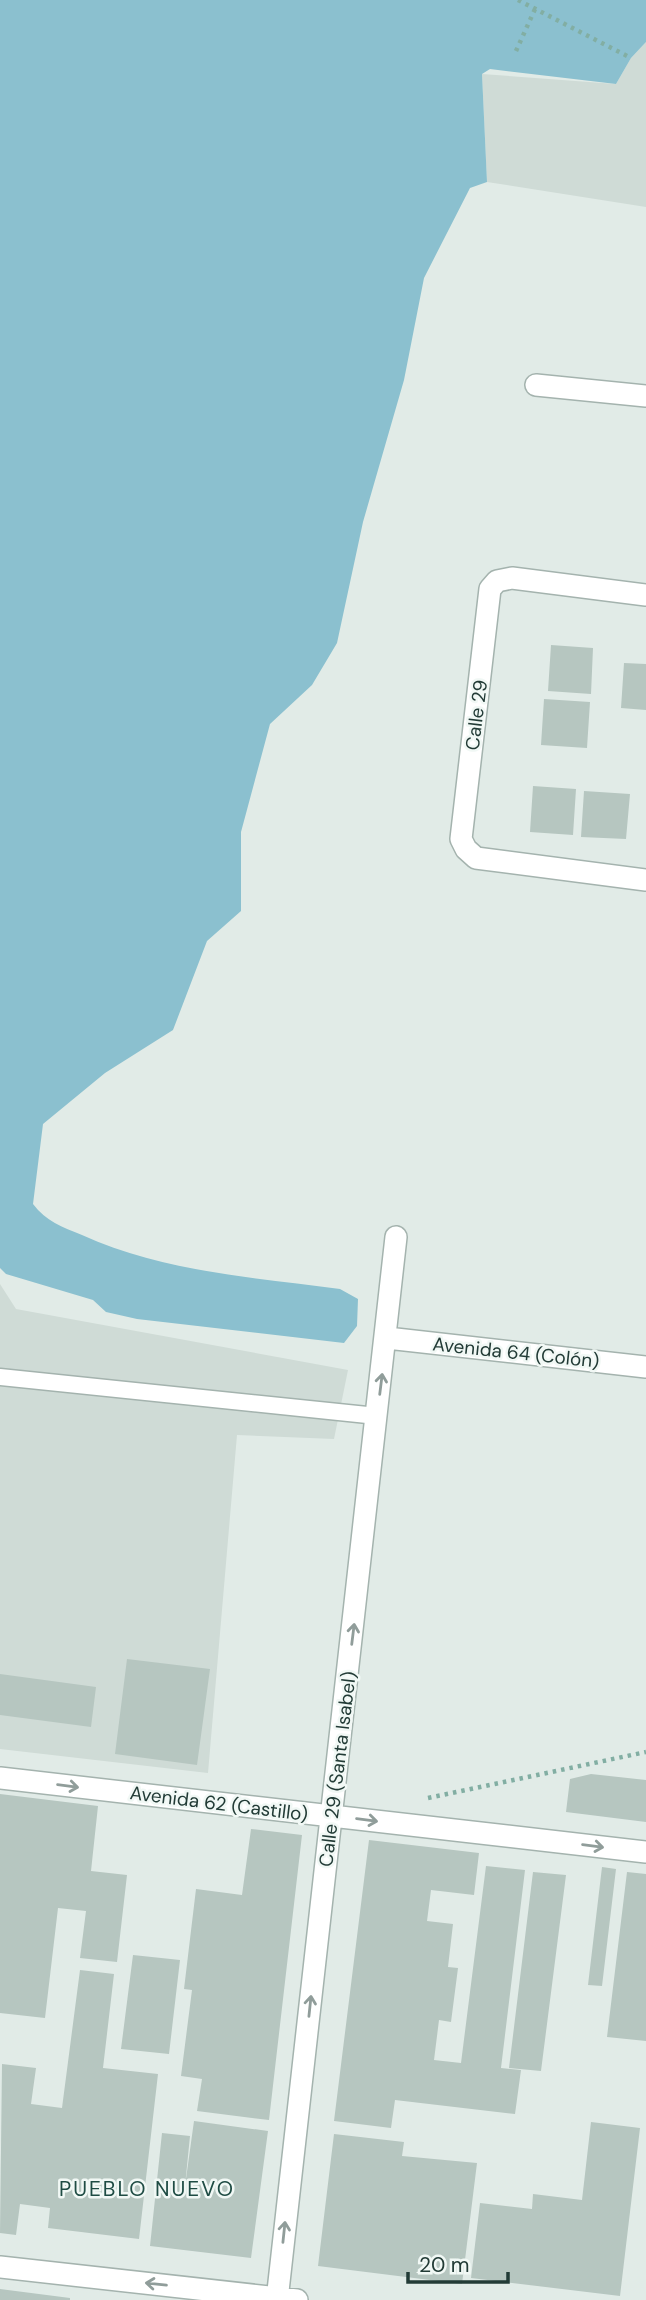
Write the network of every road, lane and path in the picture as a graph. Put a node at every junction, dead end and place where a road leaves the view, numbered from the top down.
1 (518, 0) edge
2 (535, 9) junction
3 (516, 51) dead end
4 (631, 58) dead end
5 (536, 384) dead end
6 (646, 396) edge
7 (646, 595) edge
8 (646, 880) edge
9 (396, 1237) dead end
10 (387, 1338) junction
11 (646, 1367) edge
12 (0, 1377) edge
13 (377, 1416) junction
14 (646, 1752) edge
15 (0, 1778) edge
16 (424, 1799) dead end
17 (331, 1816) junction
18 (646, 1852) edge
19 (0, 2267) edge
20 (284, 2299) edge

1 - 2 path
2 - 3 path
2 - 4 path
5 - 6 street
7 - 8 street, Calle 29
9 - 10 street, Calle 29 (Santa Isabel)
10 - 11 street, Avenida 64 (Colón)
13 -> 10 street, Calle 29 (Santa Isabel)
12 - 13 lane
17 -> 13 street, Calle 29 (Santa Isabel)
14 - 16 path
15 -> 17 street, Avenida 62 (Castillo)
17 -> 18 street, Avenida 62 (Castillo)
20 -> 17 street, Calle 29 (Santa Isabel)
20 -> 19 street

